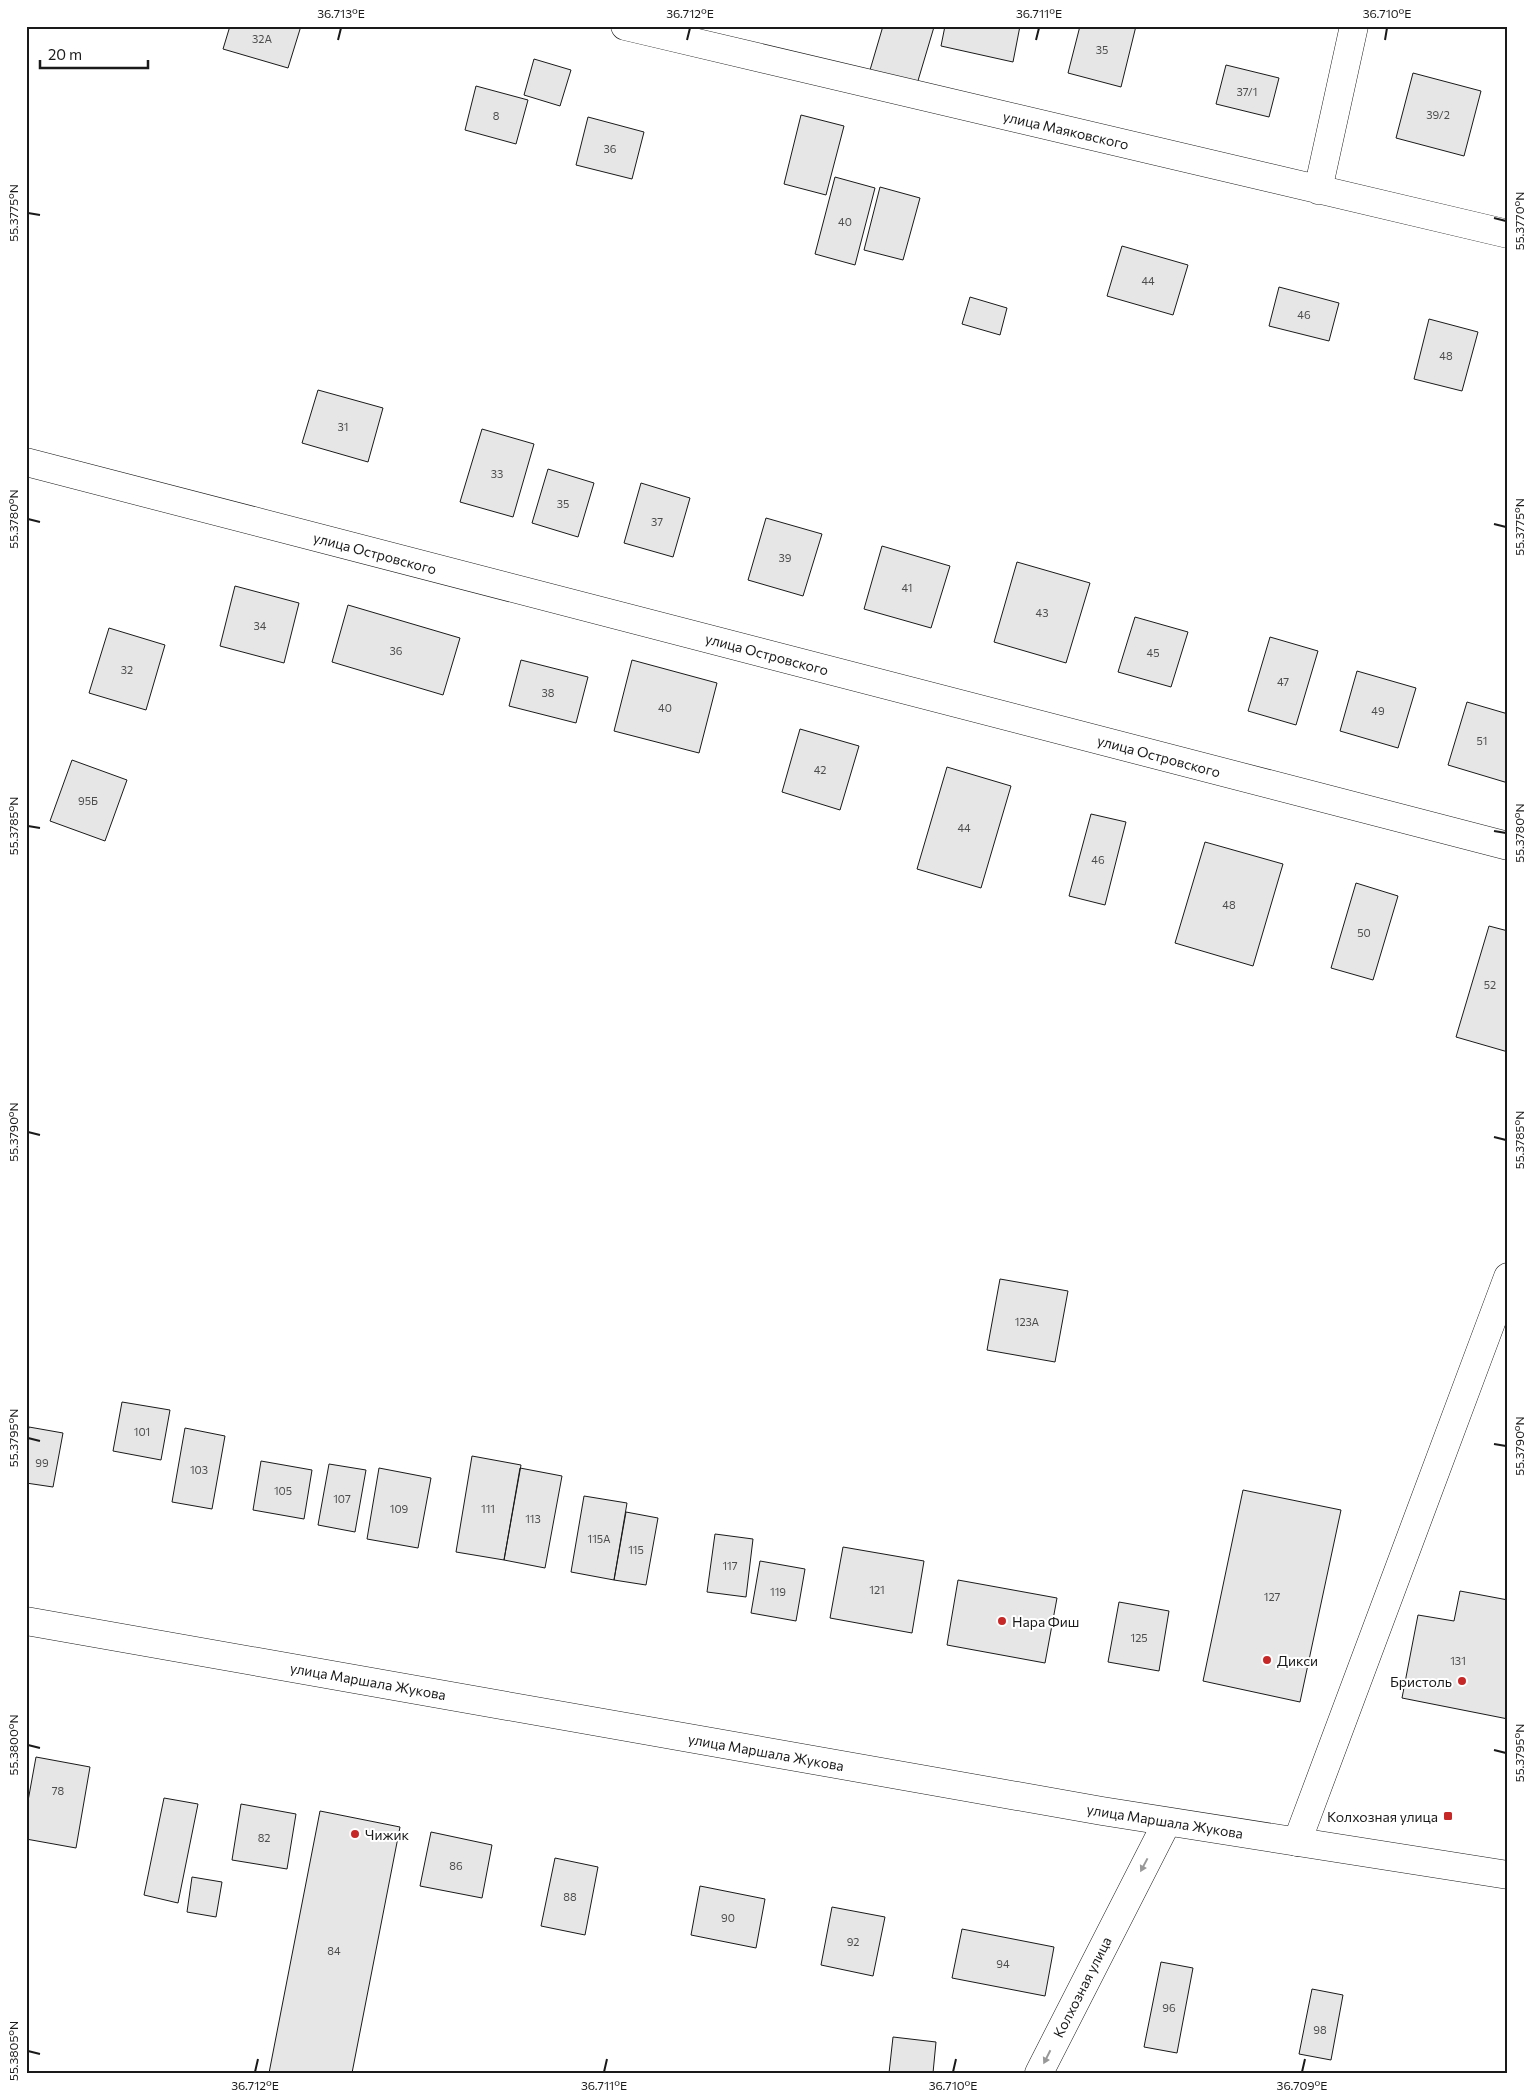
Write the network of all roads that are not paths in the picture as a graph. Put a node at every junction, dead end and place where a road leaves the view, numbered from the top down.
1 (624, 26) edge
2 (1354, 26) edge
3 (1318, 190) junction
4 (1508, 234) edge
5 (26, 462) edge
6 (1508, 846) edge
7 (1508, 1277) edge
8 (26, 1621) edge
9 (1167, 1822) junction
10 (1297, 1842) junction
11 (1508, 1875) edge
12 (1039, 2073) edge

1 - 3 street, улица Маяковского
2 - 3 street
3 - 4 street, улица Маяковского
5 - 6 street, улица Островского
7 - 10 street
8 - 9 street, улица Маршала Жукова
9 - 10 street, улица Маршала Жукова
9 -> 12 street, Колхозная улица
10 - 11 street, улица Маршала Жукова

